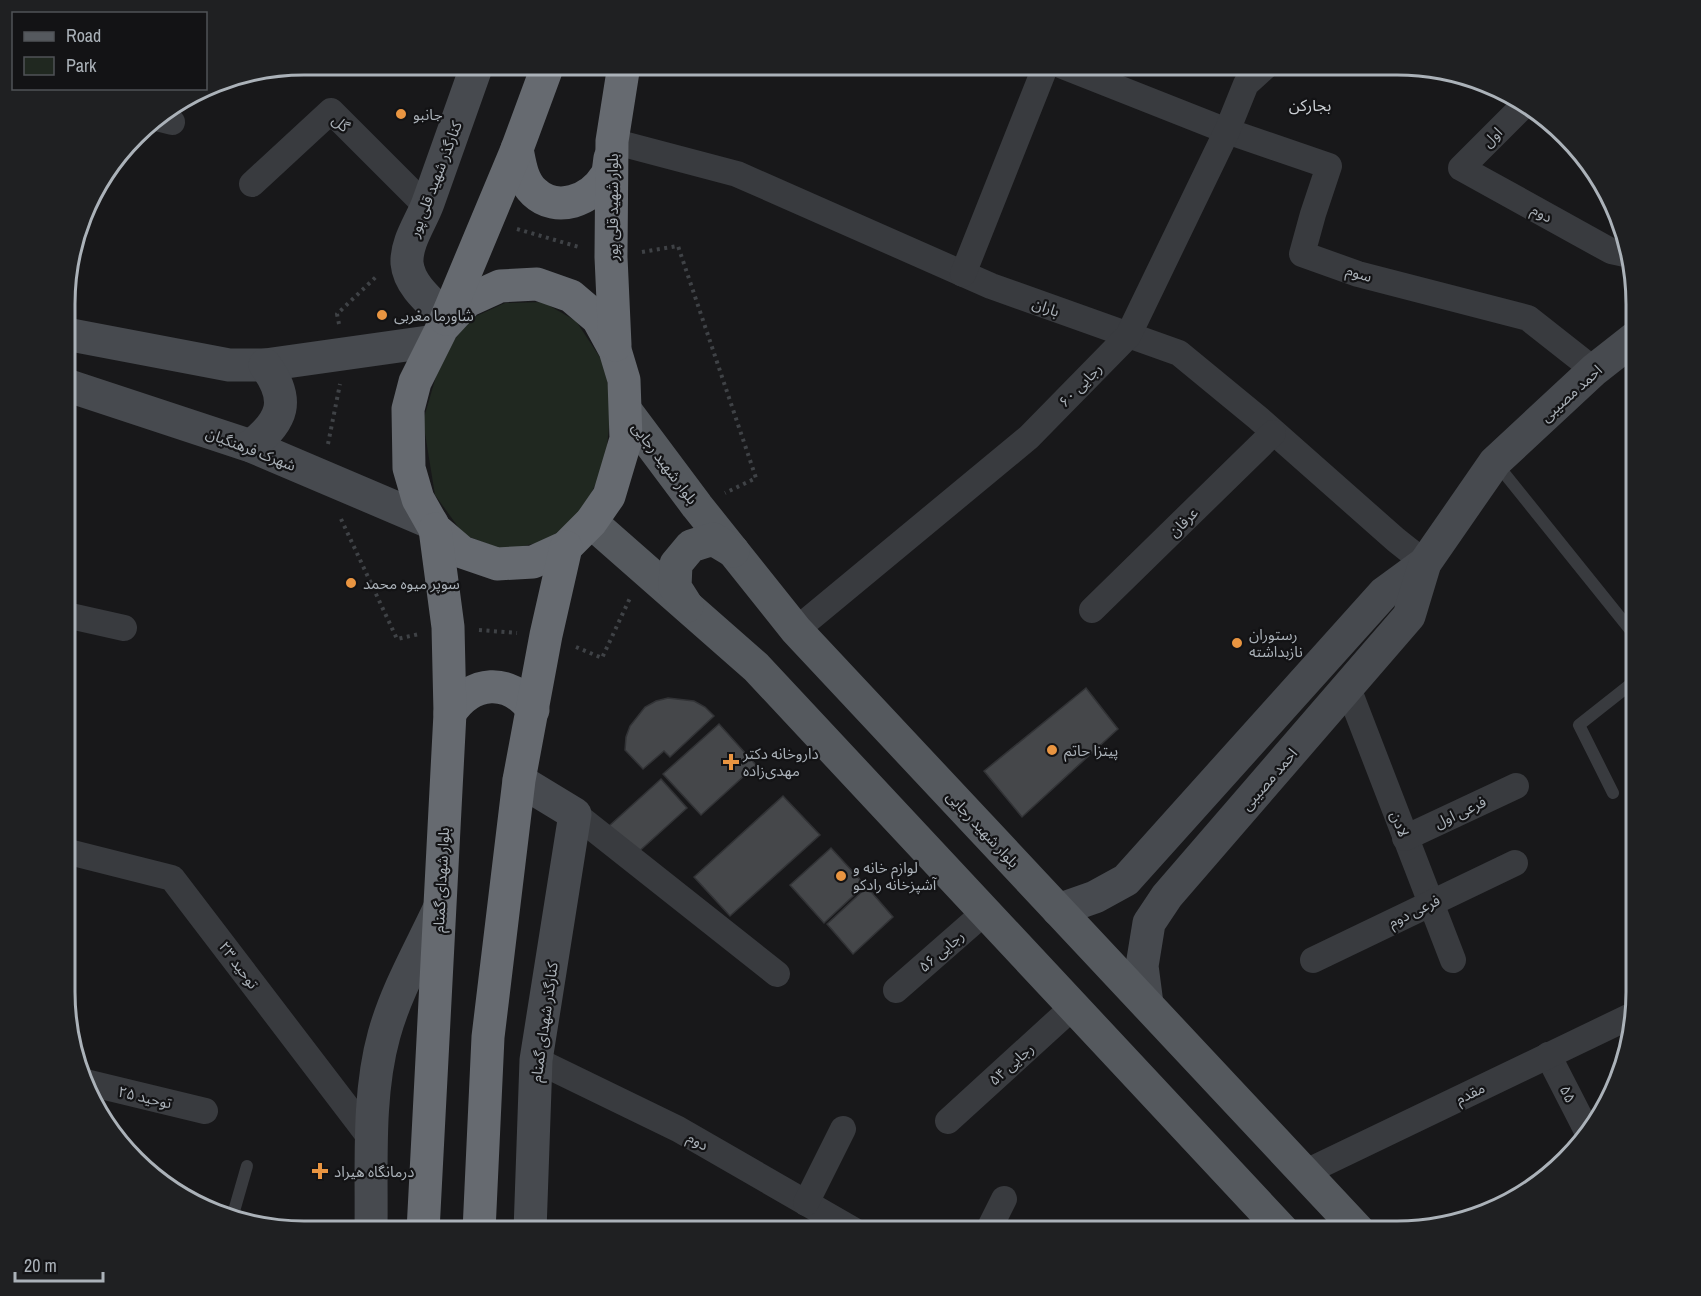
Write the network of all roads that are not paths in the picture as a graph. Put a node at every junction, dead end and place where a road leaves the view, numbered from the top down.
1 (473, 75) edge
2 (544, 75) edge
3 (622, 75) edge
4 (1042, 75) edge
5 (1085, 75) edge
6 (1256, 75) edge
7 (1518, 111) edge
8 (1227, 131) junction
9 (612, 145) junction
10 (517, 149) junction
11 (1461, 168) joint
12 (252, 184) dead end
13 (426, 206) junction
14 (1620, 253) edge
15 (963, 274) junction
16 (441, 329) junction
17 (75, 336) edge
18 (1128, 336) junction
19 (1626, 347) edge
20 (615, 350) junction
21 (265, 365) junction
22 (1594, 370) junction
23 (75, 388) edge
24 (626, 411) junction
25 (1273, 433) junction
26 (251, 446) junction
27 (1495, 462) junction
28 (591, 522) junction
29 (433, 526) junction
30 (566, 547) junction
31 (733, 551) junction
32 (1425, 563) junction
33 (687, 606) junction
34 (1092, 610) dead end
35 (75, 617) edge
36 (1626, 625) edge
37 (124, 628) dead end
38 (796, 630) junction
39 (1348, 688) junction
40 (1626, 688) edge
41 (533, 710) junction
42 (450, 713) junction
43 (519, 780) junction
44 (1515, 786) dead end
45 (1613, 793) dead end
46 (575, 814) junction
47 (1405, 838) junction
48 (75, 854) edge
49 (1515, 863) dead end
50 (1134, 871) junction
51 (1430, 903) junction
52 (1162, 904) junction
53 (439, 909) junction
54 (1058, 910) junction
55 (985, 912) junction
56 (1313, 960) dead end
57 (1454, 960) dead end
58 (777, 974) dead end
59 (896, 990) dead end
60 (1147, 1004) junction
61 (1073, 1007) junction
62 (1624, 1019) edge
63 (1548, 1055) junction
64 (536, 1060) junction
65 (94, 1084) edge
66 (205, 1111) dead end
67 (948, 1121) dead end
68 (1584, 1124) edge
69 (843, 1129) dead end
70 (372, 1140) junction
71 (247, 1166) dead end
72 (1304, 1173) junction
73 (1004, 1199) dead end
74 (806, 1203) junction
75 (234, 1210) edge
76 (371, 1221) edge
77 (423, 1221) edge
78 (479, 1221) edge
79 (530, 1221) edge
80 (838, 1221) edge
81 (993, 1221) edge
82 (1273, 1221) edge
83 (1349, 1221) edge

1 - 13 street, کنارگذر شهید قلی پور
2 - 10 highway
3 - 9 highway, بلوار شهید قلی پور
4 - 15 street
5 - 8 street
6 - 8 street, رجایی ۶۰
7 - 11 street, اول
8 - 18 street, رجایی ۶۰
8 - 22 street, سوم
9 - 10 highway
9 - 15 street, باران
9 - 20 highway, بلوار شهید قلی پور
10 - 16 highway
11 - 14 street, دوم
12 - 13 street, گل
13 - 16 street, کنارگذر شهید قلی پور
15 - 18 street, باران
16 - 20 highway
16 - 21 street
16 - 29 highway
17 - 21 street
18 - 25 street, باران
18 - 38 street, رجایی ۶۰
19 - 22 street, احمد مصیبی
20 - 24 highway
21 - 26 street
22 - 27 street, احمد مصیبی
23 - 26 street, شهرک فرهنگیان
24 - 28 highway
24 - 31 main road, بلوار شهید رجایی
25 - 32 street, باران
25 - 34 street, عرفان
26 - 29 street, شهرک فرهنگیان
27 - 32 street, احمد مصیبی
27 - 36 lane
28 - 30 highway
28 - 33 main road
29 - 30 highway
29 - 42 highway, بلوار شهدای گمنام
30 - 41 highway
31 - 33 main road
31 - 38 main road, بلوار شهید رجایی
32 - 39 street, احمد مصیبی
32 - 50 street, احمد مصیبی
33 - 55 main road
35 - 37 street
38 - 54 main road, بلوار شهید رجایی
39 - 47 street, لادن
39 - 52 street, احمد مصیبی
40 - 45 lane
41 - 42 highway
41 - 43 highway
42 - 53 highway, بلوار شهدای گمنام
43 - 46 street
43 - 78 highway
44 - 47 street, فرعی اول
46 - 58 street
46 - 64 street, کنارگذر شهدای گمنام
47 - 51 street, لادن
48 - 70 street, توحید ۲۳
49 - 51 street, فرعی دوم
50 - 52 street
50 - 54 street, احمد مصیبی
51 - 56 street, فرعی دوم
51 - 57 street, لادن
52 - 60 street, احمد مصیبی
53 - 70 street
53 - 77 highway, بلوار شهدای گمنام
54 - 60 main road, بلوار شهید رجایی
55 - 59 street, رجایی ۵۶
55 - 61 main road
60 - 72 main road, بلوار شهید رجایی
61 - 67 street, رجایی ۵۴
61 - 82 main road
62 - 63 street, مقدم
63 - 68 street, ۵۵
63 - 72 street, مقدم
64 - 74 street, دوم
64 - 79 street, کنارگذر شهدای گمنام
65 - 66 street, توحید ۲۵
69 - 74 street
70 - 76 street
71 - 75 lane
72 - 83 main road, بلوار شهید رجایی
73 - 81 street
74 - 80 street, دوم

